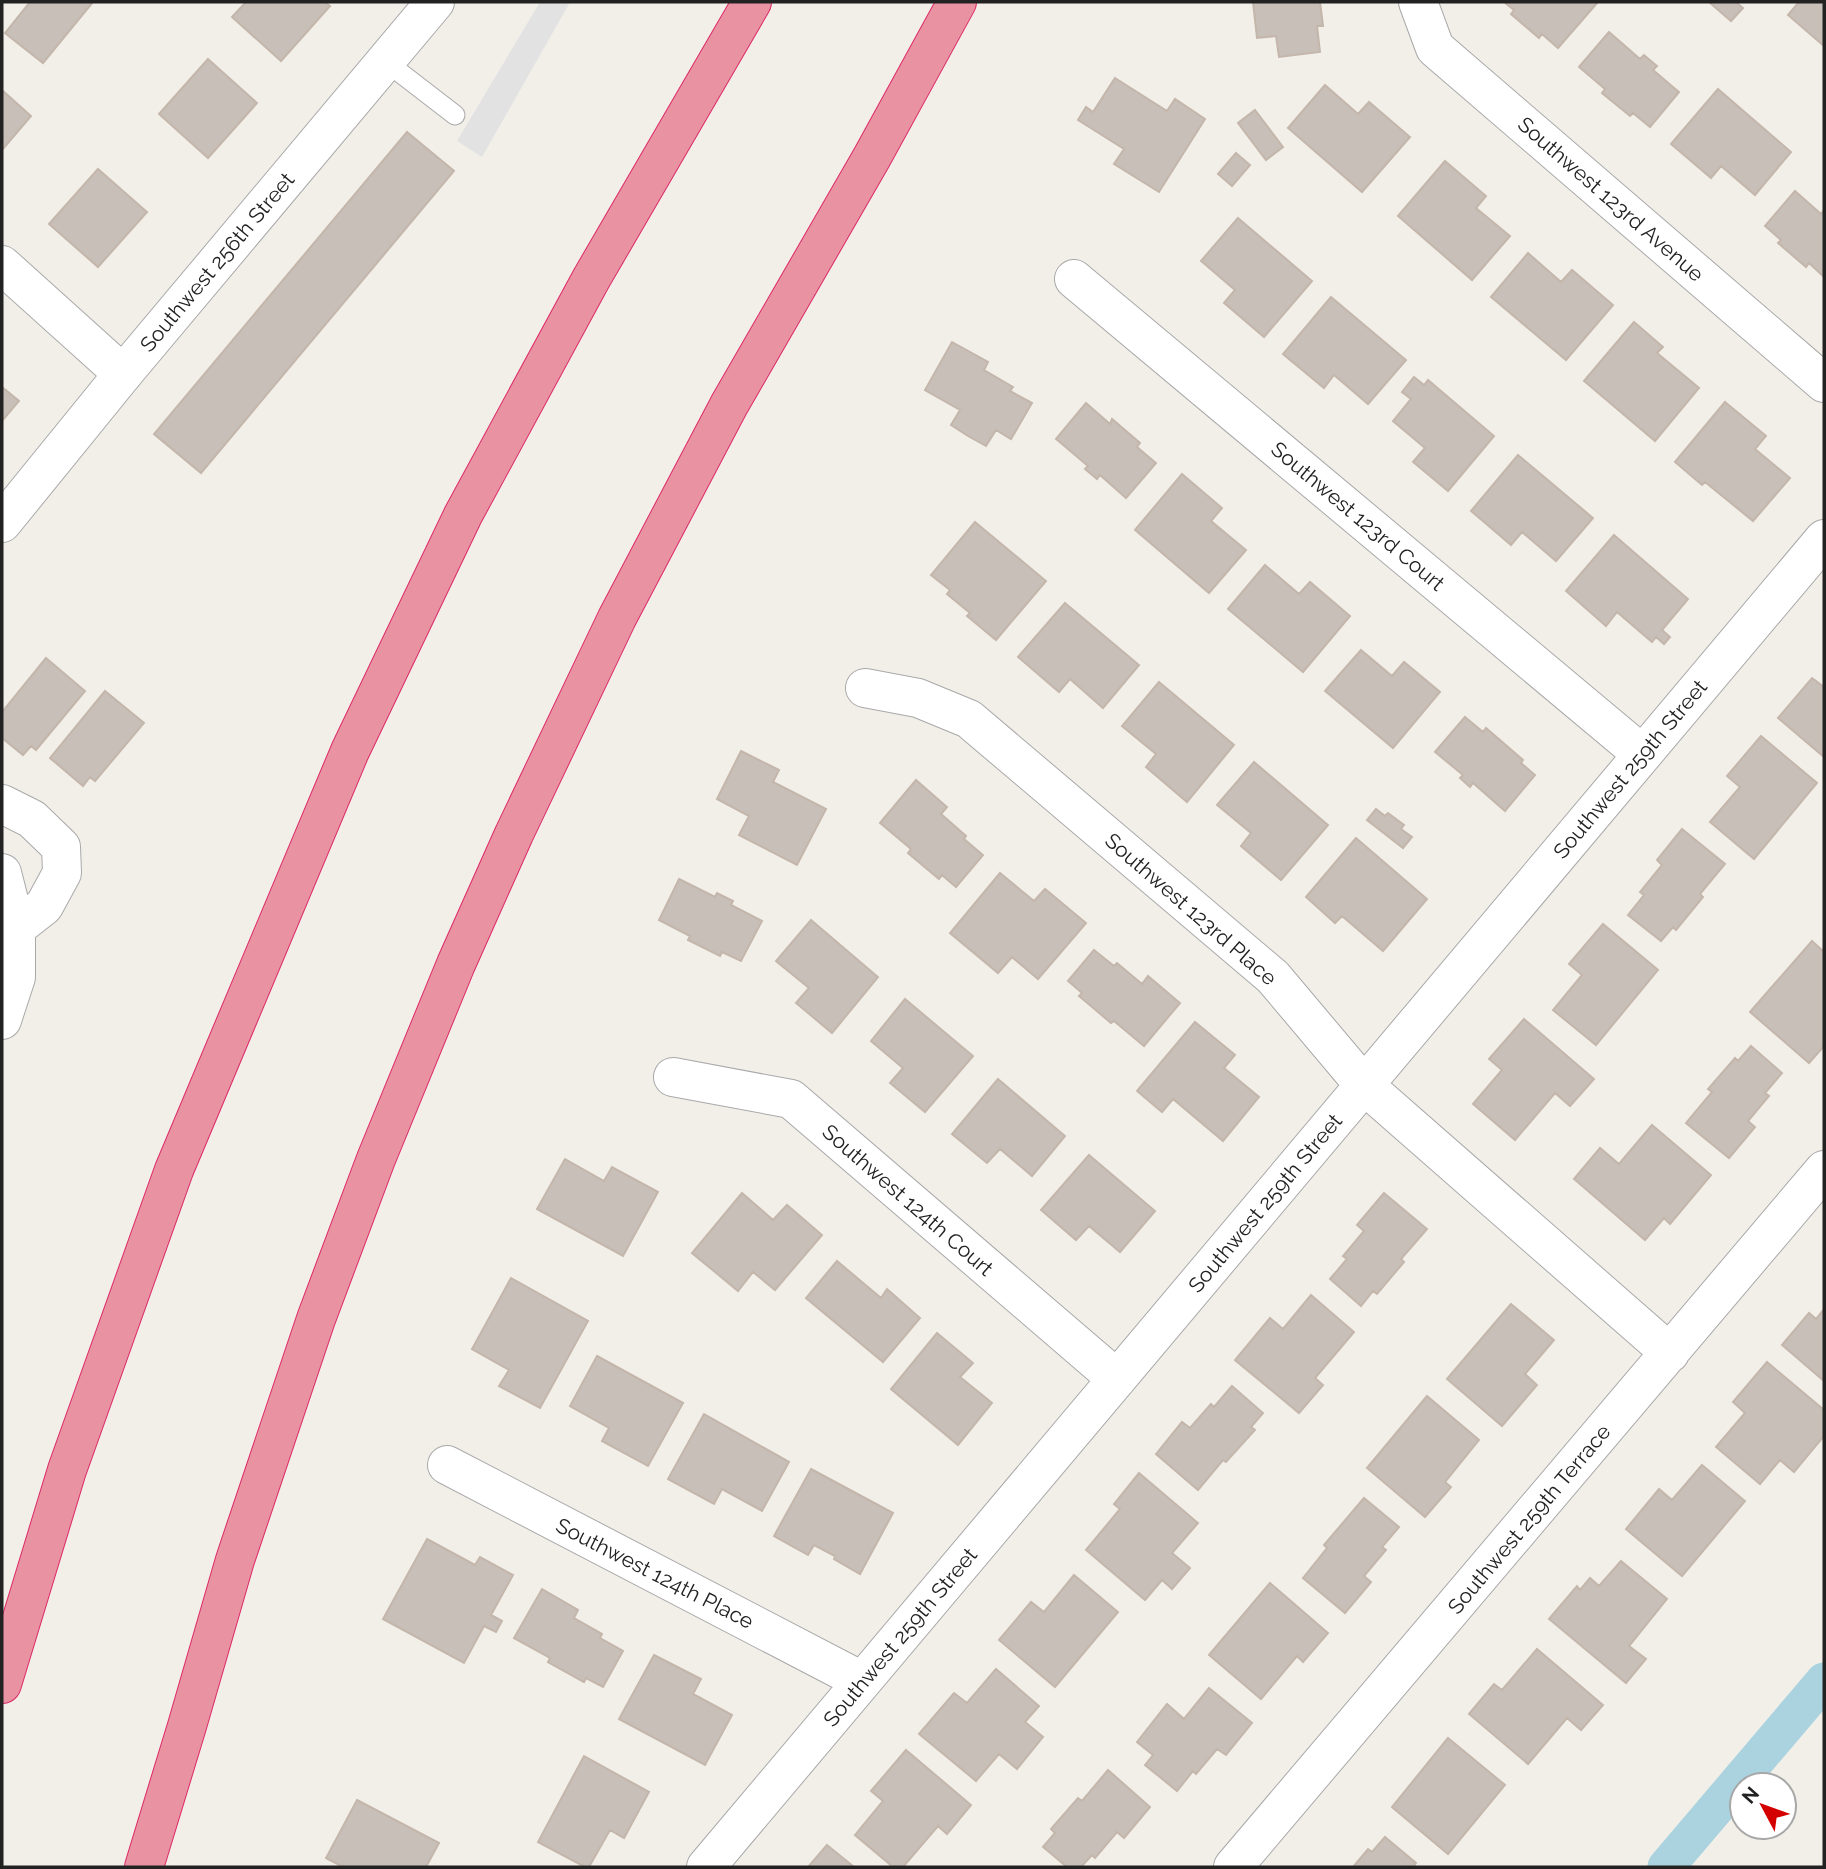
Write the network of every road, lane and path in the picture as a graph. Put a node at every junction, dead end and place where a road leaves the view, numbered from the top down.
1 (435, 2) edge
2 (752, 2) edge
3 (957, 2) edge
4 (1418, 2) edge
5 (385, 61) junction
6 (456, 116) dead end
7 (2, 265) edge
8 (1074, 279) dead end
9 (123, 374) junction
10 (1824, 383) edge
11 (2, 523) edge
12 (1824, 538) edge
13 (864, 688) dead end
14 (1642, 754) junction
15 (2, 804) edge
16 (2, 873) edge
17 (16, 928) junction
18 (2, 1020) edge
19 (673, 1077) dead end
20 (1364, 1085) junction
21 (1824, 1170) edge
22 (1670, 1353) junction
23 (1117, 1379) junction
24 (447, 1465) dead end
25 (862, 1681) junction
26 (2, 1684) edge
27 (144, 1867) edge
28 (706, 1867) edge
29 (1233, 1867) edge

1 - 5 street, Southwest 256th Street
2 - 26 highway
3 - 27 highway
4 - 10 street, Southwest 123rd Avenue
5 - 6 lane
5 - 9 street, Southwest 256th Street
7 - 9 street
8 - 14 street, Southwest 123rd Court
9 - 11 street, Southwest 256th Street
12 - 14 street, Southwest 259th Street
13 - 20 street, Southwest 123rd Place
14 - 20 street, Southwest 259th Street
15 - 17 street
16 - 17 street
17 - 18 street
19 - 23 street, Southwest 124th Court
20 - 22 street, Southwest 123rd Place
20 - 23 street, Southwest 259th Street
21 - 22 street, Southwest 259th Terrace
22 - 29 street, Southwest 259th Terrace
23 - 25 street, Southwest 259th Street
24 - 25 street, Southwest 124th Place
25 - 28 street, Southwest 259th Street

